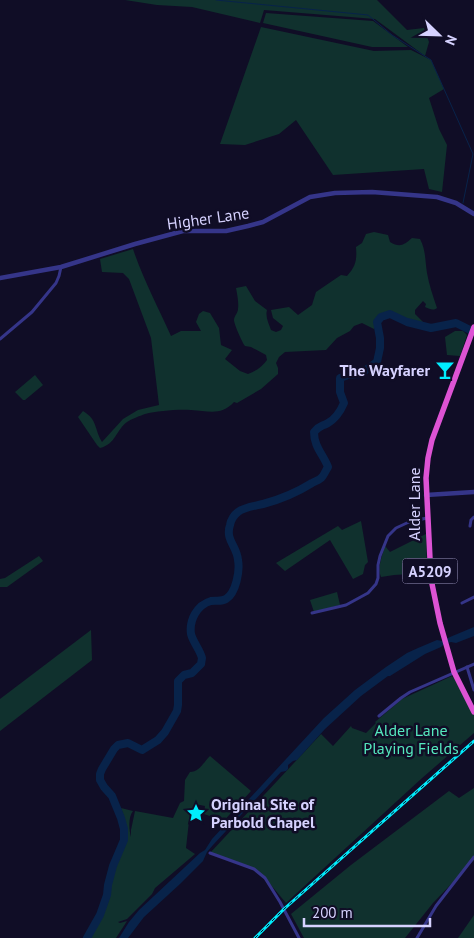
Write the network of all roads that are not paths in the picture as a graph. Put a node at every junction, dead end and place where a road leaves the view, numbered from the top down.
1 (474, 214) edge
2 (60, 267) junction
3 (0, 278) edge
4 (474, 327) edge
5 (0, 338) edge
6 (474, 492) edge
7 (426, 495) junction
8 (427, 518) junction
9 (473, 520) edge
10 (470, 526) dead end
11 (474, 597) edge
12 (462, 603) dead end
13 (312, 613) dead end
14 (474, 664) edge
15 (467, 667) junction
16 (454, 672) junction
17 (474, 690) edge
18 (474, 712) edge
19 (379, 716) dead end
20 (210, 852) dead end
21 (474, 857) edge
22 (299, 938) edge
23 (417, 938) edge

1 - 2 street, Higher Lane
2 - 3 street, Higher Lane
2 - 5 street
4 - 7 highway, Alder Lane / A5209
6 - 7 street
7 - 8 highway, Alder Lane / A5209
8 - 13 street
8 - 16 highway, Alder Lane / A5209
9 - 10 street
11 - 12 street
14 - 15 street
15 - 16 street
15 - 17 street
16 - 18 highway, Alder Lane / A5209
16 - 19 street
20 - 22 street
21 - 23 street

